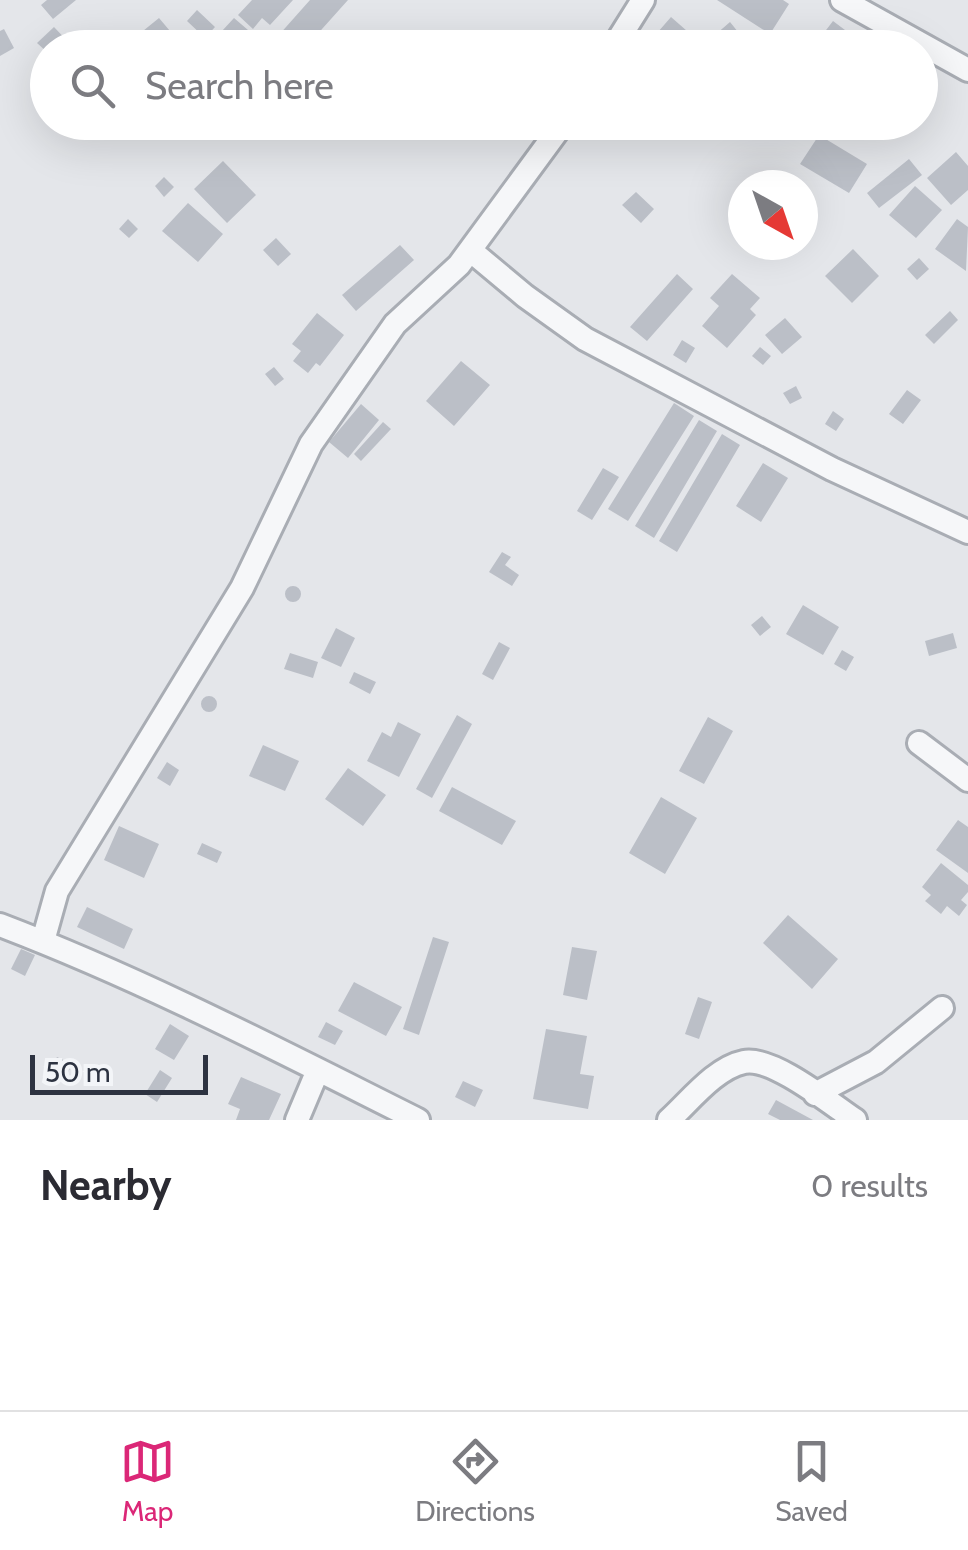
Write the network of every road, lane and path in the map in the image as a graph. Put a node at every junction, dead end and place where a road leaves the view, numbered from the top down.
1 (643, 0) edge
2 (842, 0) edge
3 (625, 30) edge
4 (896, 30) edge
5 (938, 53) edge
6 (968, 70) edge
7 (551, 140) edge
8 (470, 250) junction
9 (968, 532) edge
10 (919, 744) dead end
11 (968, 780) edge
12 (0, 925) edge
13 (43, 942) junction
14 (942, 1008) dead end
15 (318, 1070) junction
16 (816, 1094) junction
17 (296, 1120) edge
18 (418, 1120) edge
19 (669, 1120) edge
20 (855, 1120) edge

1 - 3 street
2 - 4 street
5 - 6 street
7 - 8 street
8 - 9 street
8 - 13 street
10 - 11 street
12 - 13 street
13 - 15 street
14 - 16 street
15 - 17 street
15 - 18 street
16 - 19 street
16 - 20 street

